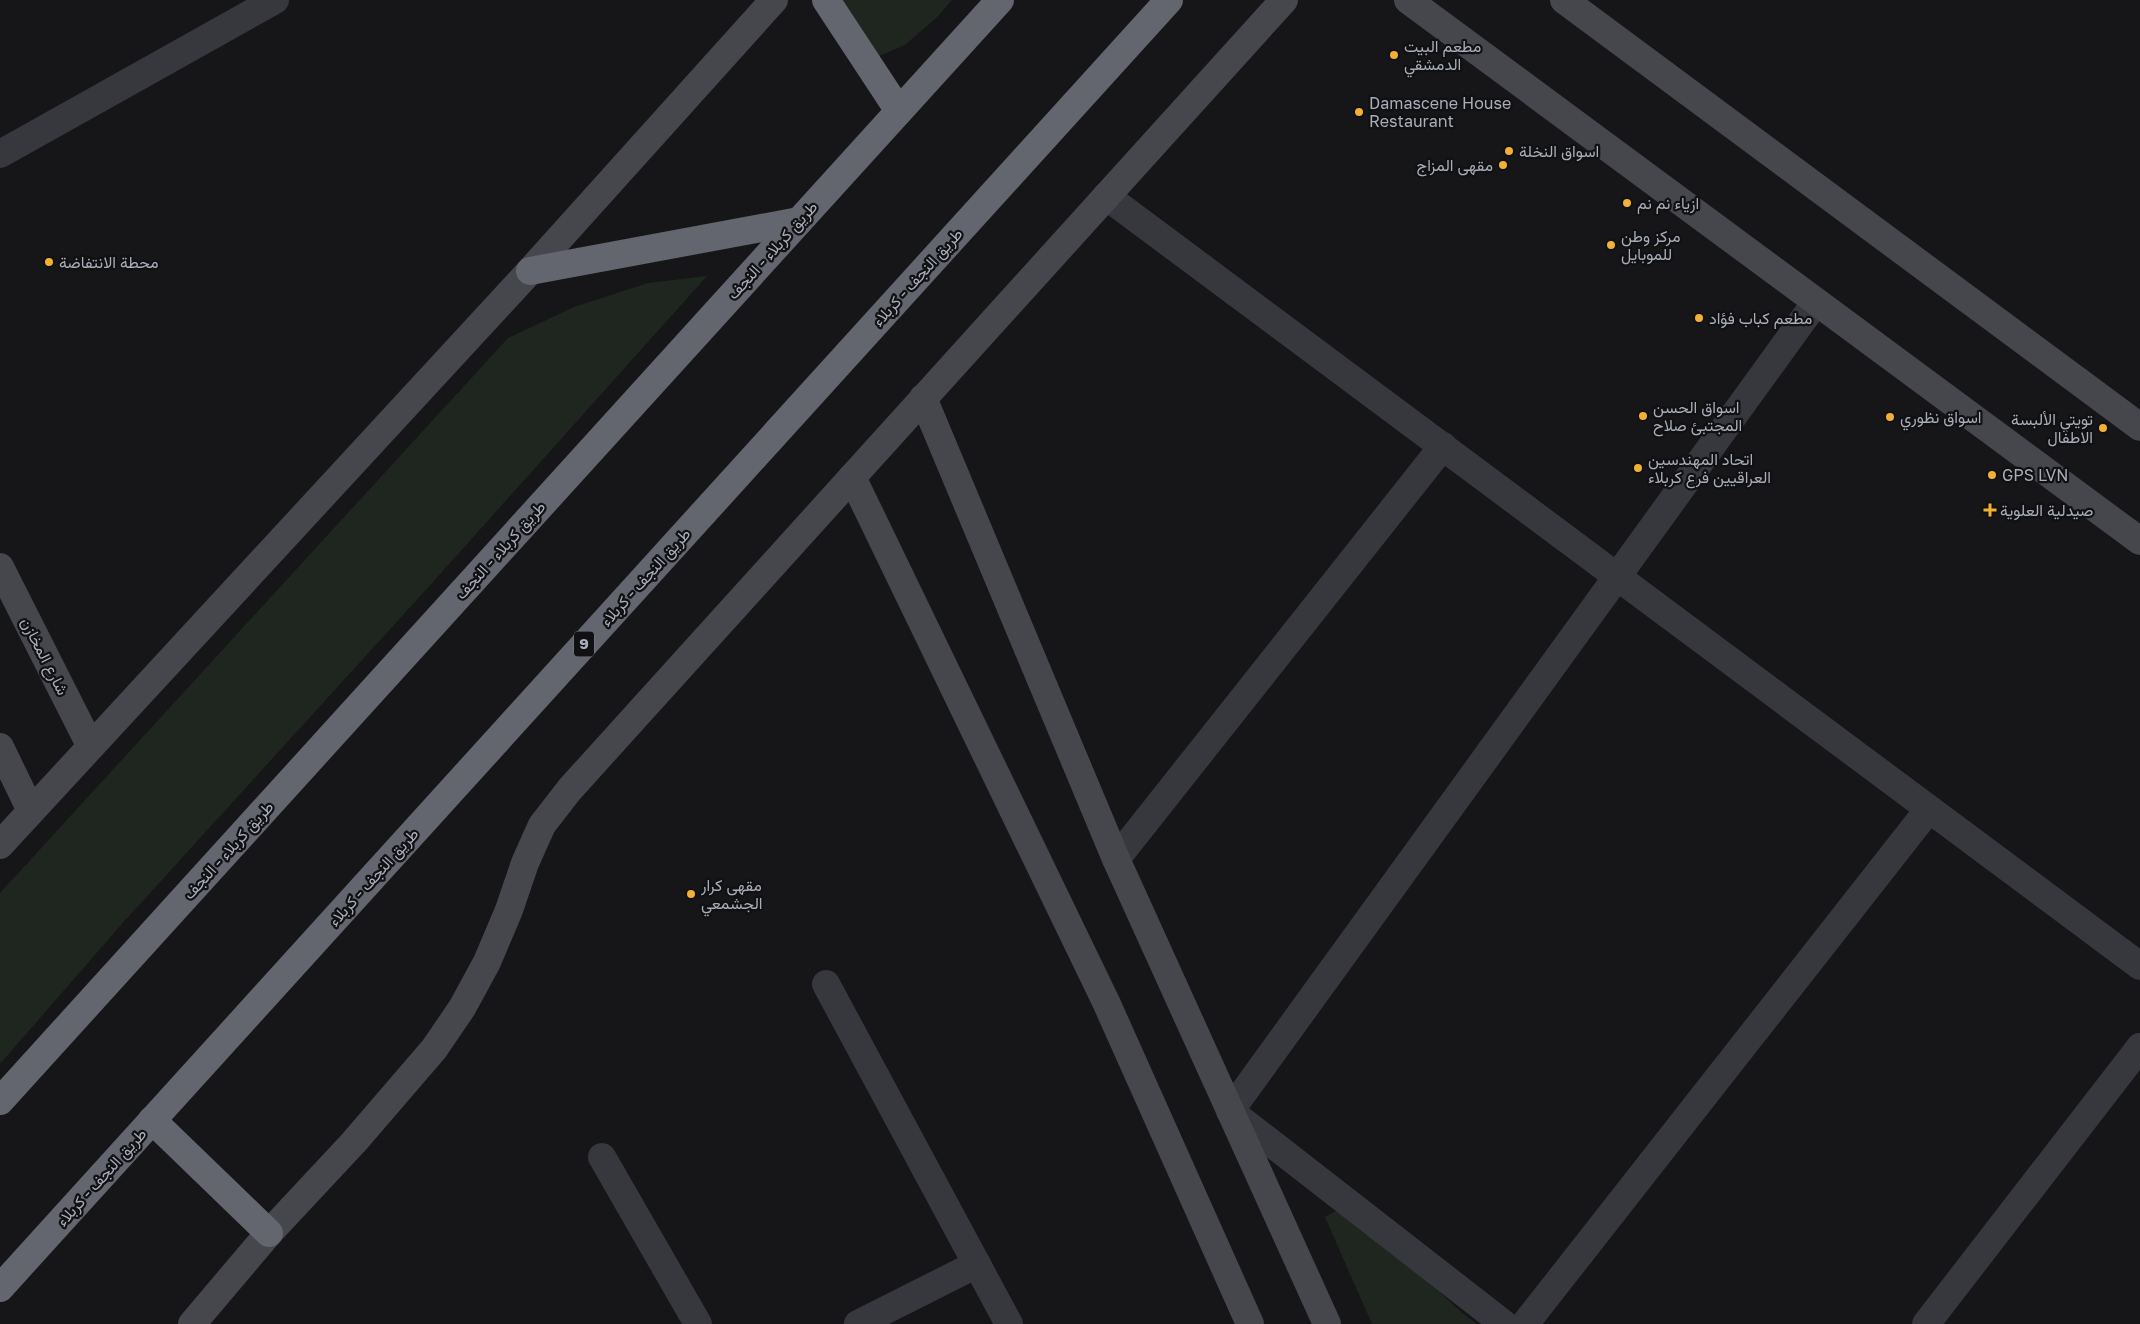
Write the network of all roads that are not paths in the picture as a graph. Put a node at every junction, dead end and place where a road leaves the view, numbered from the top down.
1 (774, 0) edge
2 (826, 0) edge
3 (1000, 0) edge
4 (1169, 0) edge
5 (1284, 0) edge
6 (1408, 0) edge
7 (1564, 0) edge
8 (268, 2) edge
9 (899, 111) junction
10 (0, 154) edge
11 (1106, 196) junction
12 (799, 220) junction
13 (530, 271) junction
14 (1816, 302) junction
15 (923, 398) junction
16 (2140, 427) edge
17 (1443, 446) junction
18 (852, 477) junction
19 (2140, 541) edge
20 (0, 567) edge
21 (1617, 576) junction
22 (90, 745) junction
23 (0, 747) edge
24 (1929, 809) junction
25 (31, 811) junction
26 (0, 845) edge
27 (1116, 859) junction
28 (2140, 966) edge
29 (826, 984) dead end
30 (2140, 1046) edge
31 (0, 1101) edge
32 (1230, 1111) junction
33 (152, 1120) junction
34 (602, 1156) dead end
35 (269, 1234) junction
36 (977, 1264) junction
37 (0, 1288) edge
38 (192, 1324) edge
39 (698, 1324) edge
40 (858, 1324) edge
41 (1009, 1324) edge
42 (1250, 1324) edge
43 (1327, 1324) edge
44 (1504, 1324) edge
45 (1525, 1324) edge
46 (1926, 1324) edge

1 - 13 street
2 - 9 highway
3 - 9 highway, طريق كربلاء - النجف
4 - 33 highway, طريق النجف - كربلاء / 9
5 - 11 street
6 - 14 street
7 - 16 street
8 - 10 street
9 - 12 highway, طريق كربلاء - النجف
11 - 15 street
11 - 17 street
12 - 13 highway
12 - 31 highway, طريق كربلاء - النجف
13 - 22 street
14 - 19 street
14 - 21 street
15 - 18 street
15 - 27 street
17 - 21 street
17 - 27 street
18 - 35 street
18 - 42 street
20 - 22 street, شارع المخازن
21 - 24 street
21 - 32 street
22 - 25 street
23 - 25 street
24 - 28 street
24 - 45 street
25 - 26 street
27 - 32 street
29 - 36 street
30 - 46 street
32 - 43 street
32 - 44 street
33 - 35 highway
33 - 37 highway, طريق النجف - كربلاء / 9
34 - 39 street
35 - 38 street
36 - 40 street
36 - 41 street

